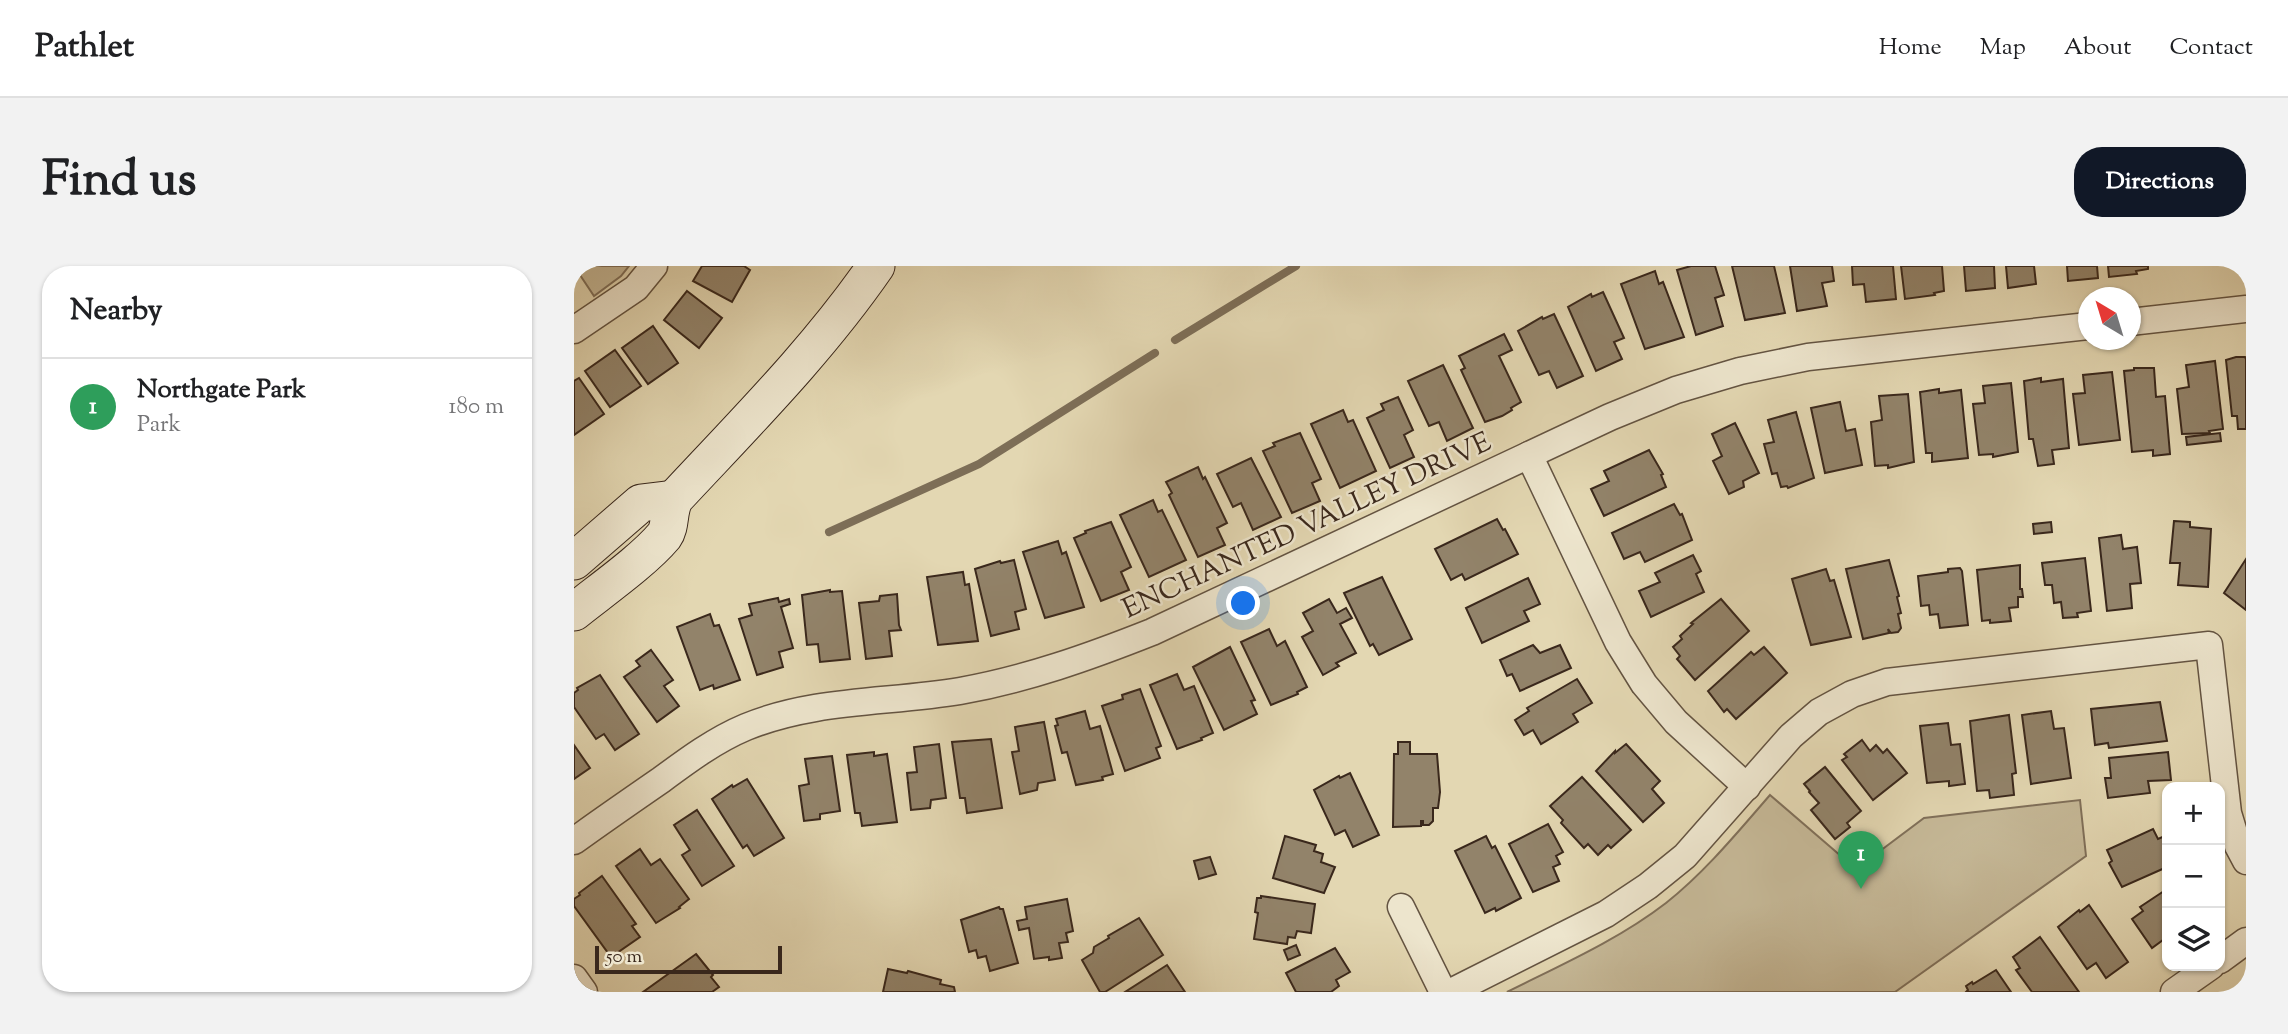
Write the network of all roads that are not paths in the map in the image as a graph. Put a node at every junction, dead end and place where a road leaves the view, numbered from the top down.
1 (654, 266) edge
2 (864, 269) edge
3 (2246, 309) edge
4 (2141, 321) edge
5 (2078, 327) edge
6 (574, 330) edge
7 (1529, 455) junction
8 (674, 499) junction
9 (574, 561) edge
10 (574, 612) edge
11 (1747, 786) junction
12 (574, 841) edge
13 (2246, 861) edge
14 (1401, 907) dead end
15 (2246, 942) edge
16 (2225, 957) edge
17 (2204, 971) edge
18 (574, 978) edge
19 (584, 992) edge
20 (1443, 992) edge
21 (1451, 992) edge
22 (2174, 992) edge

1 - 6 street
2 - 8 main road
3 - 4 street
5 - 7 street, ENCHANTED VALLEY DRIVE
7 - 11 street
7 - 12 street, ENCHANTED VALLEY DRIVE
8 - 9 main road
8 - 10 main road
11 - 13 street
11 - 21 street
14 - 20 street
15 - 16 street
17 - 22 street
18 - 19 street

